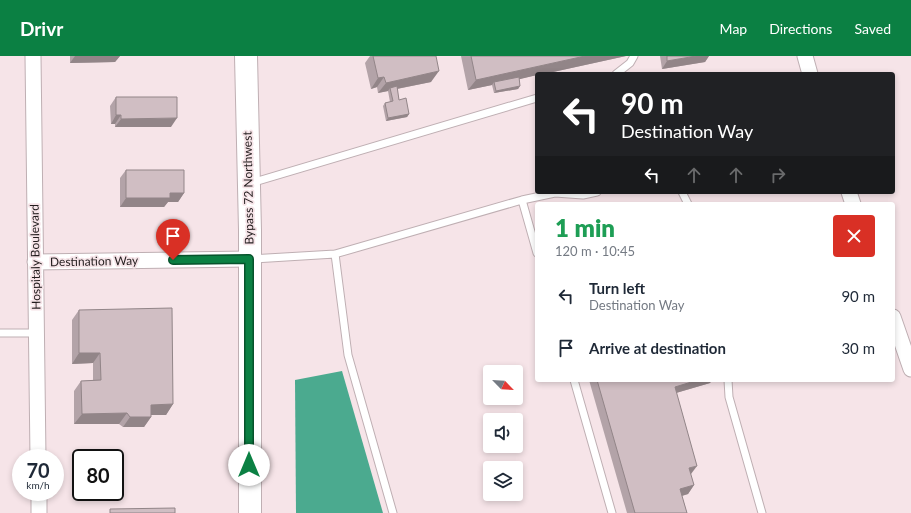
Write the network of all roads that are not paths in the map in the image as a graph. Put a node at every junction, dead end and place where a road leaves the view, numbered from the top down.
1 (33, 56) edge
2 (246, 56) edge
3 (634, 56) edge
4 (805, 56) edge
5 (619, 72) edge
6 (809, 72) edge
7 (535, 99) edge
8 (249, 184) junction
9 (551, 194) edge
10 (570, 194) edge
11 (588, 194) edge
12 (522, 200) junction
13 (535, 246) edge
14 (335, 254) junction
15 (249, 259) junction
16 (35, 262) junction
17 (895, 323) edge
18 (0, 333) edge
19 (36, 333) junction
20 (911, 369) edge
21 (575, 382) edge
22 (728, 382) edge
23 (38, 449) edge
24 (39, 501) edge
25 (39, 513) edge
26 (250, 513) edge
27 (393, 513) edge
28 (612, 513) edge
29 (762, 513) edge

1 - 16 street, Hospitaly Boulevard
2 - 8 highway, Bypass 72 Northwest
3 - 5 lane
4 - 6 street
7 - 8 lane
8 - 15 highway, Bypass 72 Northwest
9 - 12 lane
10 - 11 lane
12 - 13 lane
12 - 14 lane
14 - 15 lane
14 - 27 lane
15 - 16 street, Destination Way
15 - 26 highway, Bypass 72 Northwest
16 - 19 street, Hospitaly Boulevard
17 - 20 street
18 - 19 lane
19 - 23 street, Hospitaly Boulevard
21 - 28 lane
22 - 29 lane
24 - 25 street

